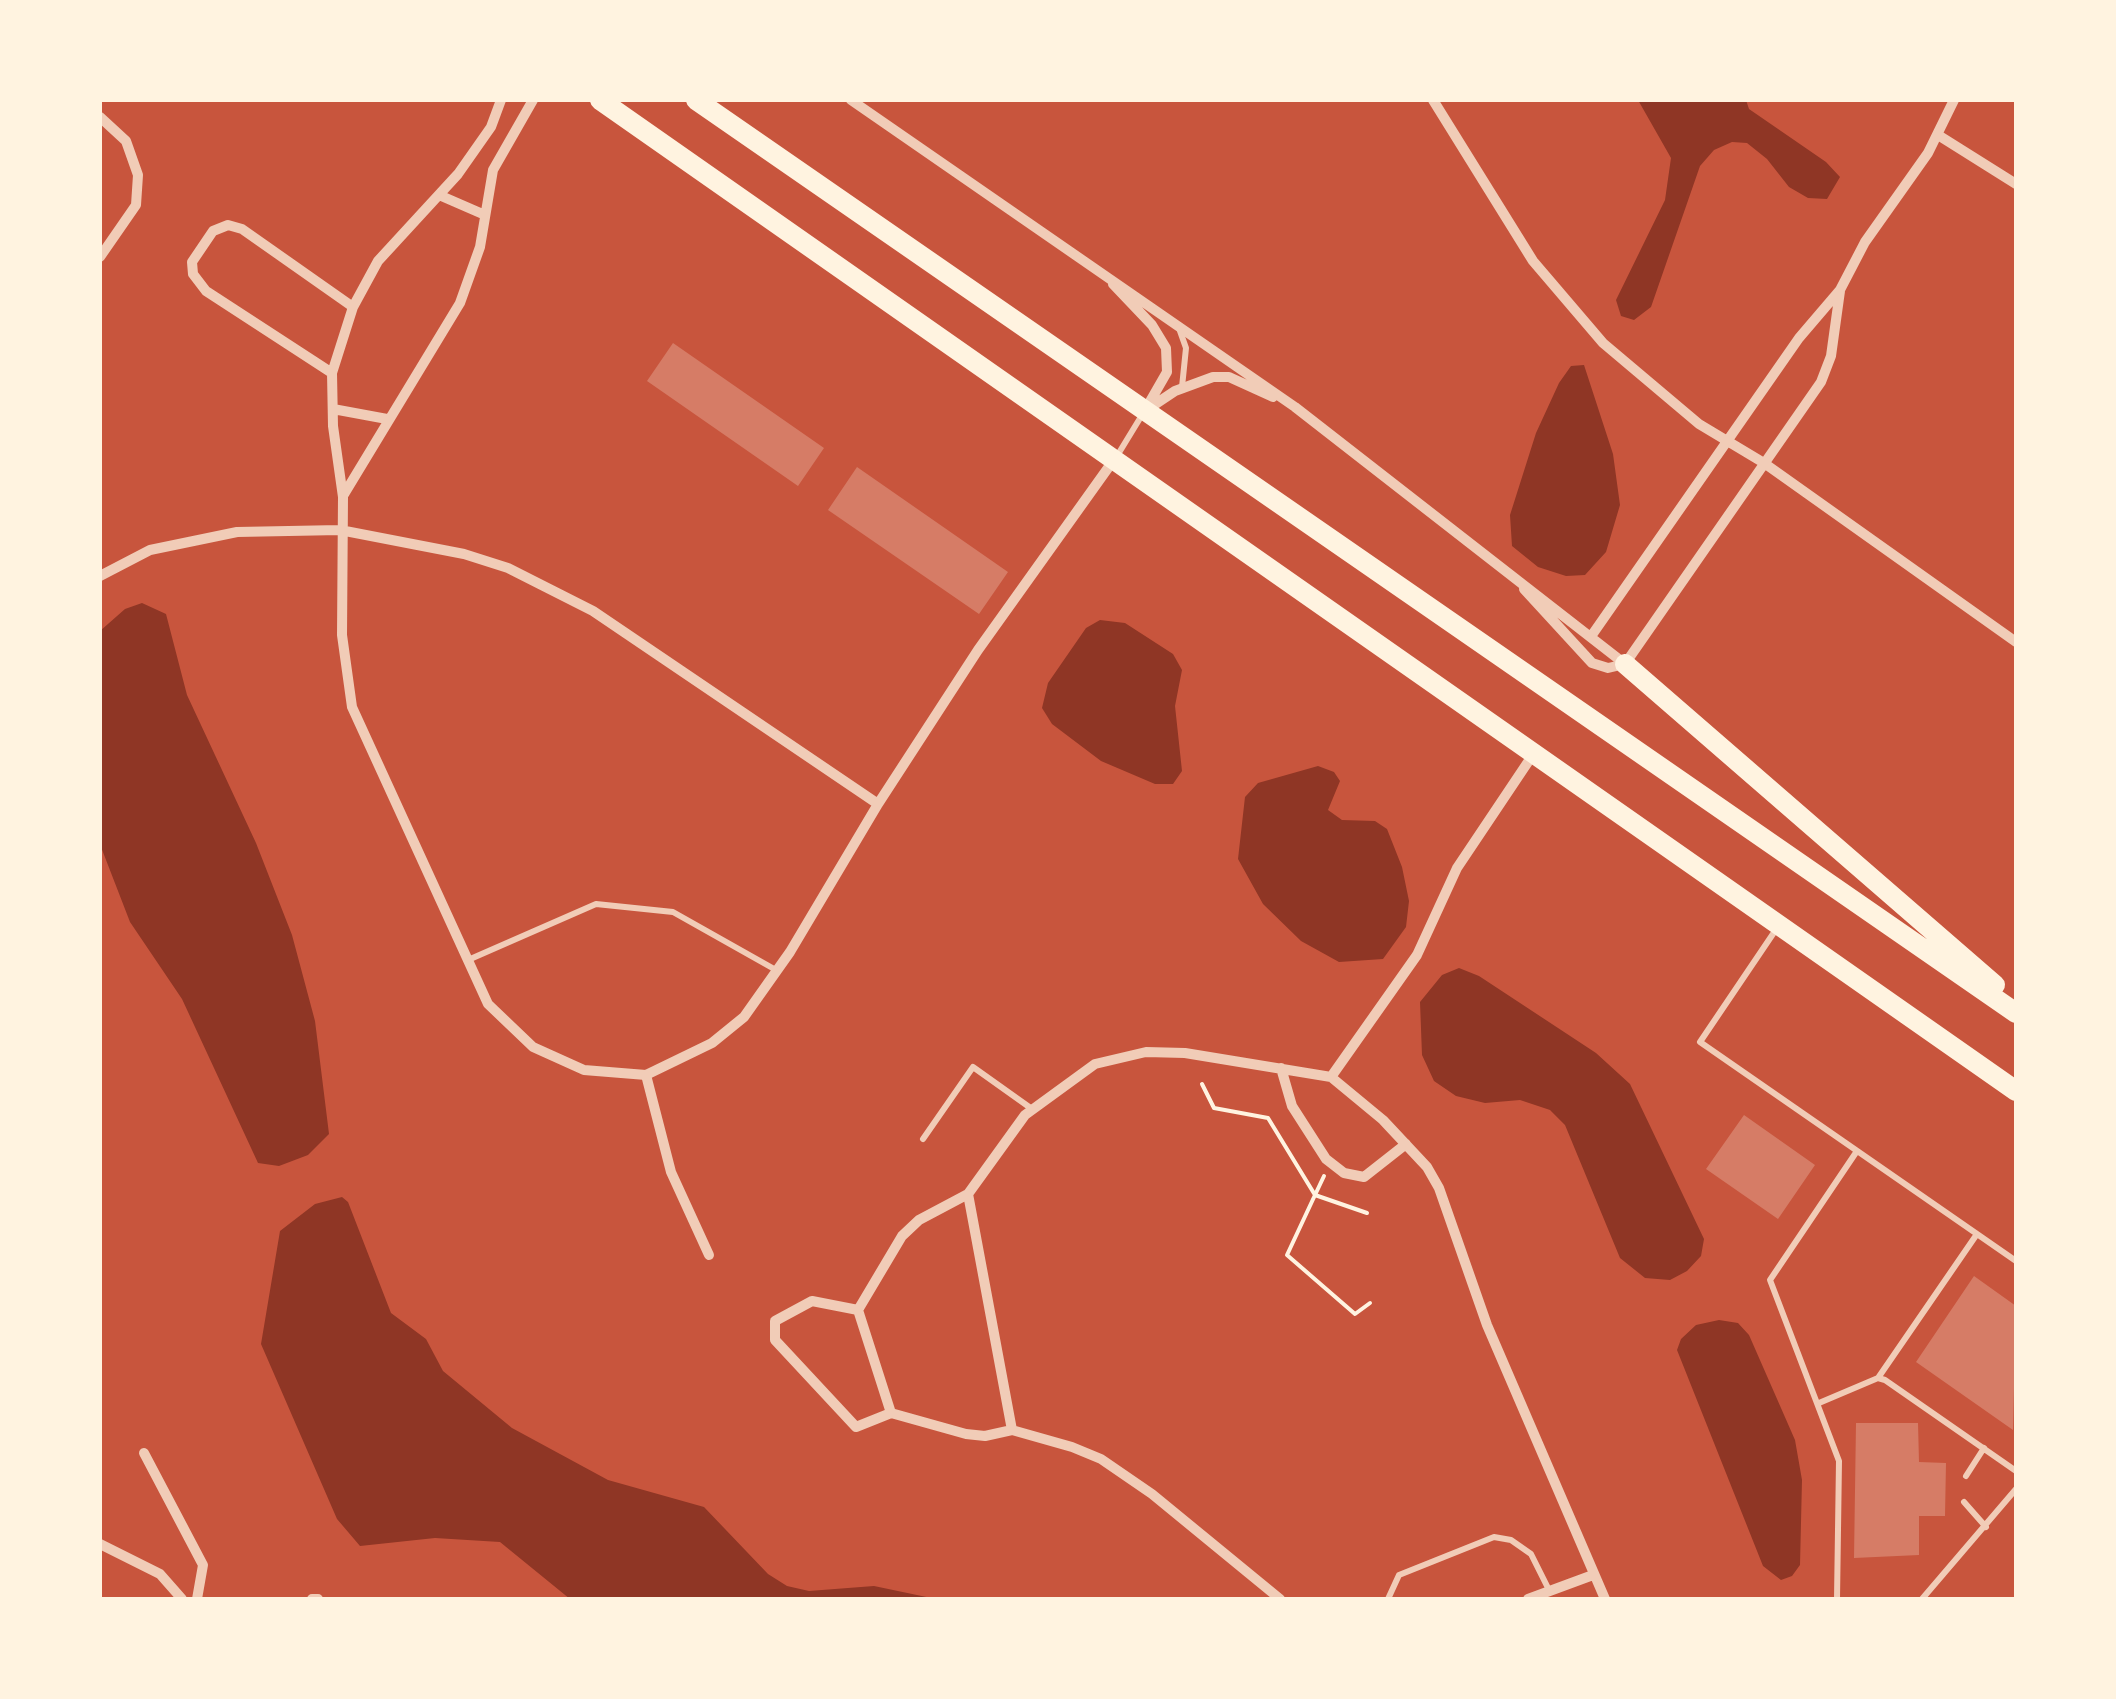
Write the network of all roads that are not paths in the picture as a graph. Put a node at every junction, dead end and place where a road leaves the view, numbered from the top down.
1 (501, 100) edge
2 (534, 100) edge
3 (600, 100) edge
4 (696, 100) edge
5 (851, 100) edge
6 (1433, 100) edge
7 (1954, 100) edge
8 (100, 116) edge
9 (1938, 135) junction
10 (2016, 184) edge
11 (439, 195) junction
12 (485, 215) junction
13 (100, 257) edge
14 (1098, 270) junction
15 (1840, 290) junction
16 (352, 307) junction
17 (1178, 324) junction
18 (332, 373) junction
19 (1182, 388) junction
20 (1295, 407) junction
21 (333, 410) junction
22 (1143, 413) junction
23 (386, 419) junction
24 (1727, 441) junction
25 (1113, 461) junction
26 (1764, 463) junction
27 (342, 497) junction
28 (340, 530) junction
29 (1510, 573) junction
30 (100, 576) edge
31 (1592, 635) junction
32 (2016, 642) edge
33 (1626, 664) junction
34 (1532, 756) junction
35 (878, 804) junction
36 (1778, 927) junction
37 (468, 960) junction
38 (777, 970) junction
39 (2016, 1003) edge
40 (2016, 1014) edge
41 (1281, 1068) junction
42 (646, 1076) junction
43 (1330, 1077) junction
44 (2016, 1091) edge
45 (1032, 1109) junction
46 (923, 1139) dead end
47 (1406, 1144) junction
48 (1857, 1150) junction
49 (968, 1194) junction
50 (1977, 1234) junction
51 (709, 1255) dead end
52 (2016, 1260) edge
53 (858, 1310) junction
54 (1878, 1378) junction
55 (1819, 1404) junction
56 (891, 1413) junction
57 (1012, 1430) junction
58 (1984, 1448) junction
59 (144, 1453) dead end
60 (2016, 1471) edge
61 (1966, 1476) dead end
62 (2016, 1489) edge
63 (1964, 1502) dead end
64 (1986, 1527) junction
65 (100, 1544) edge
66 (1593, 1575) junction
67 (1549, 1591) junction
68 (182, 1599) edge
69 (196, 1599) edge
70 (1280, 1599) edge
71 (1388, 1599) edge
72 (1528, 1599) edge
73 (1605, 1599) edge
74 (1838, 1599) edge
75 (1922, 1599) edge

1 - 11 street
2 - 12 street
3 - 25 highway
4 - 22 highway
5 - 14 street
6 - 24 street
7 - 9 street
8 - 13 street
9 - 10 street
9 - 15 street
11 - 12 street
11 - 16 street
12 - 23 street
14 - 17 street
14 - 22 street
15 - 24 street
15 - 26 street
16 - 18 street
16 - 18 street
17 - 19 lane
17 - 20 street
18 - 21 street
19 - 20 street
19 - 22 street
20 - 29 street
21 - 23 street
21 - 27 street
22 - 25 lane
22 - 40 highway
23 - 27 street
24 - 26 street
24 - 31 street
25 - 34 highway
25 - 35 street
26 - 32 street
26 - 33 street
27 - 28 street
28 - 30 street
28 - 35 street
28 - 37 street
29 - 31 street
29 - 33 street
31 - 33 street
33 - 39 highway
34 - 36 highway
34 - 43 street
35 - 38 street
36 - 44 highway
36 - 48 lane
37 - 38 lane
37 - 42 street
38 - 42 street
41 - 43 street
41 - 45 street
41 - 47 street
42 - 51 street
43 - 47 street
45 - 46 lane
45 - 49 street
47 - 66 street
48 - 50 lane
48 - 55 lane
49 - 53 street
49 - 57 street
50 - 52 lane
50 - 54 lane
53 - 56 street
53 - 56 street
54 - 55 lane
54 - 58 lane
55 - 74 lane
56 - 57 street
57 - 70 street
58 - 60 lane
58 - 61 lane
59 - 69 street
62 - 64 lane
63 - 64 lane
64 - 75 lane
65 - 68 street
66 - 67 street
66 - 73 street
67 - 71 lane
67 - 72 street

